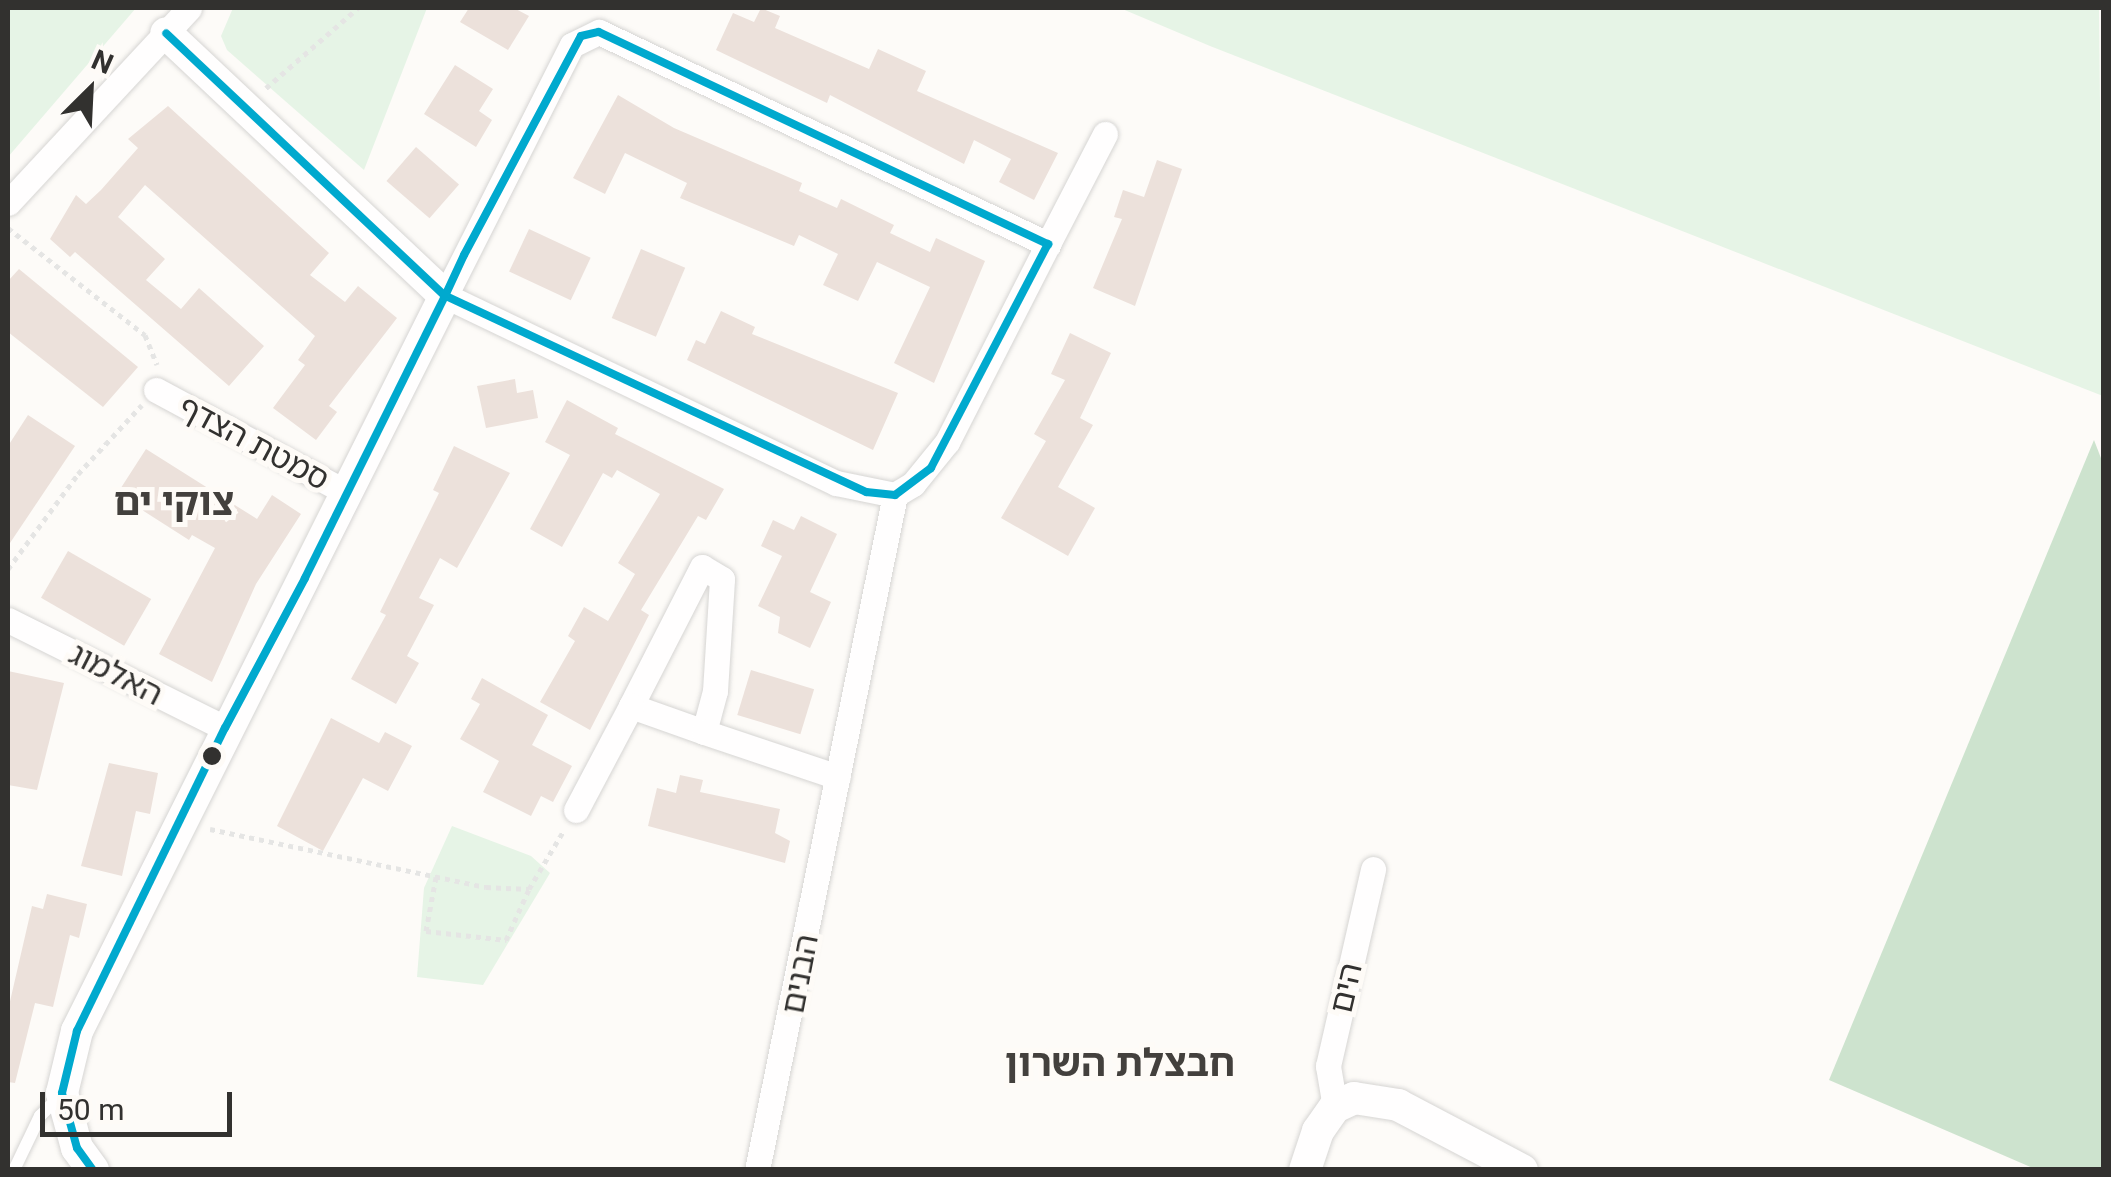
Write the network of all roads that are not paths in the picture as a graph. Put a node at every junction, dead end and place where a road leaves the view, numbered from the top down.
1 (190, 8) edge
2 (166, 33) junction
3 (1105, 134) dead end
4 (8, 202) edge
5 (1048, 244) junction
6 (445, 296) junction
7 (156, 390) road end
8 (347, 493) junction
9 (895, 495) junction
10 (8, 620) edge
11 (631, 706) junction
12 (225, 728) junction
13 (704, 732) junction
14 (838, 777) junction
15 (576, 810) road end
16 (1373, 869) dead end
17 (62, 1094) junction
18 (1334, 1107) junction
19 (14, 1170) edge
20 (93, 1170) edge
21 (757, 1170) edge
22 (1304, 1170) edge
23 (1522, 1170) edge

1 - 2 street
2 - 4 street
2 - 6 street
3 - 5 street
5 - 6 street
5 - 9 street
6 - 8 street
6 - 9 street
7 - 8 street, סמטת הצדף
8 - 12 street
9 - 14 street, הבנים
10 - 12 street, האלמוג
11 - 13 street
11 - 13 street
11 - 15 street
12 - 17 street
13 - 14 street
14 - 21 street, הבנים
16 - 18 street, הים
17 - 19 lane
17 - 20 street
18 - 22 street
18 - 23 street

